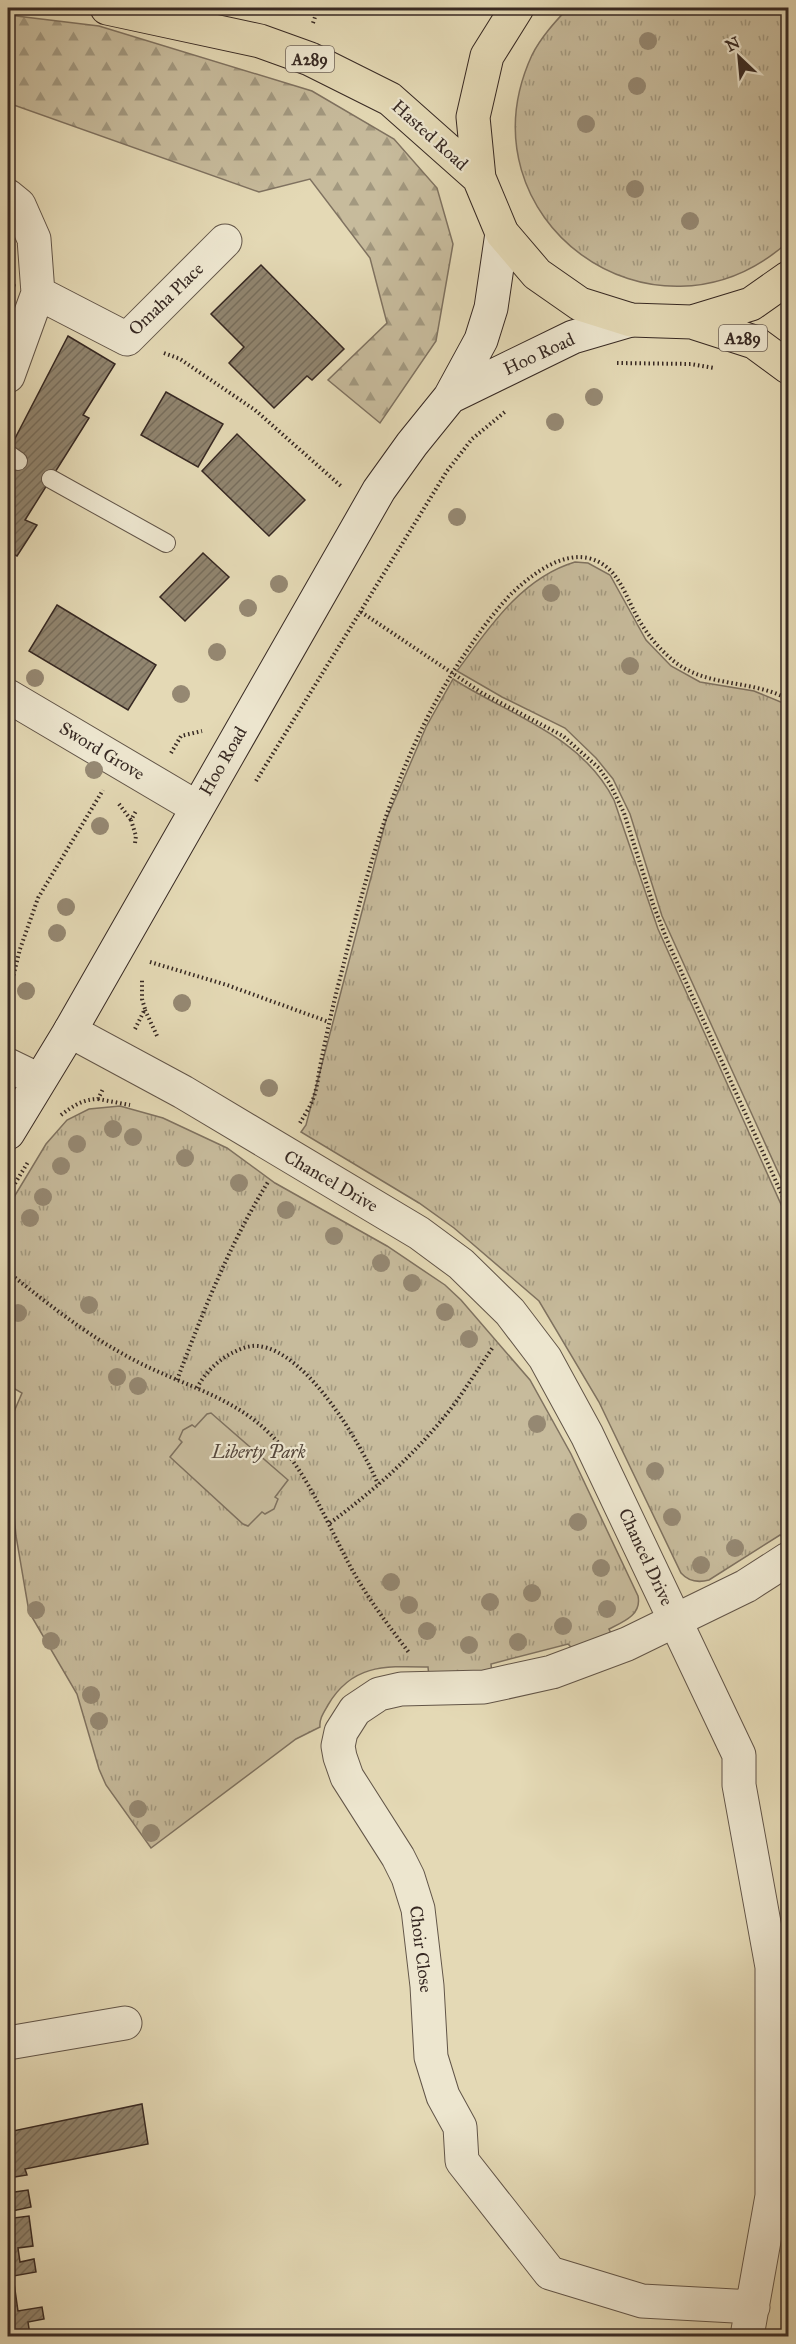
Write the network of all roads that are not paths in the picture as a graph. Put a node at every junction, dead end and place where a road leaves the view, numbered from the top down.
1 (108, 8) edge
2 (517, 8) edge
3 (479, 178) junction
4 (8, 196) edge
5 (502, 233) junction
6 (225, 241) dead end
7 (789, 278) edge
8 (38, 293) junction
9 (631, 320) junction
10 (692, 322) junction
11 (789, 367) edge
12 (8, 375) edge
13 (450, 398) junction
14 (51, 479) dead end
15 (166, 543) dead end
16 (8, 696) edge
17 (196, 807) junction
18 (70, 1030) junction
19 (8, 1065) edge
20 (39, 1080) junction
21 (8, 1133) edge
22 (789, 1559) edge
23 (676, 1620) junction
24 (780, 1966) edge
25 (125, 2023) dead end
26 (8, 2043) edge
27 (750, 2322) edge

1 - 3 main road, Hasted Road / A289
2 - 3 main road
3 - 5 main road
4 - 8 street
5 - 9 main road
5 - 13 street, Hoo Road
6 - 8 street, Omaha Place
7 - 10 main road
8 - 12 street
9 - 10 main road
9 - 13 street, Hoo Road
10 - 11 main road, A289
13 - 17 street, Hoo Road
14 - 15 lane
16 - 17 street, Sword Grove
17 - 18 street, Hoo Road
18 - 20 street, Hoo Road
18 - 23 street, Chancel Drive
19 - 20 street
20 - 21 street, Hoo Road
22 - 23 street, Choir Close
23 - 24 street, Chancel Drive
23 - 27 street, Choir Close
24 - 27 street, Chancel Drive
25 - 26 street

